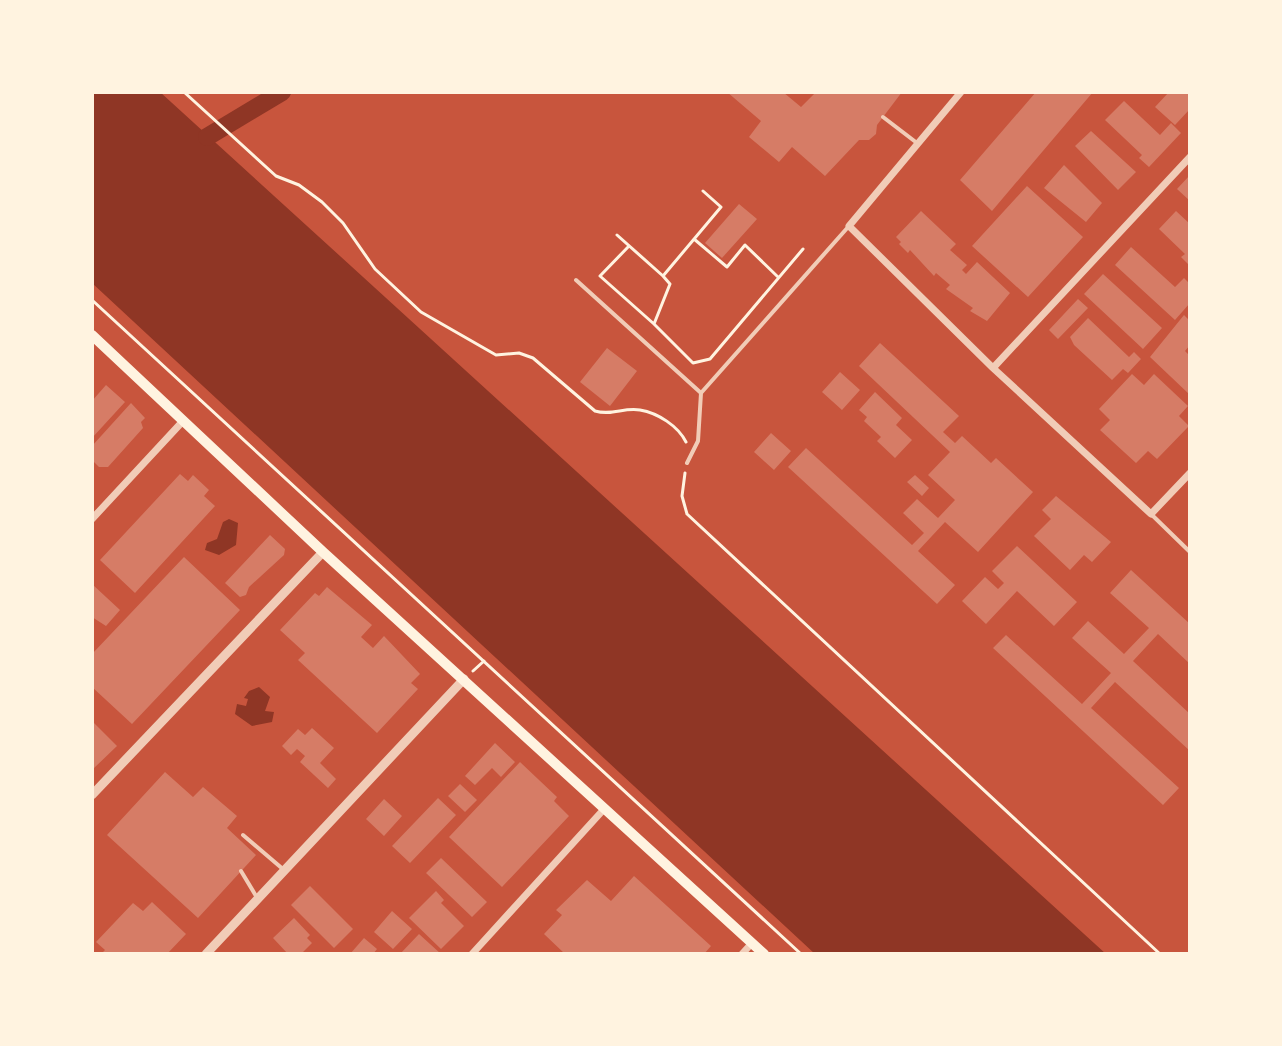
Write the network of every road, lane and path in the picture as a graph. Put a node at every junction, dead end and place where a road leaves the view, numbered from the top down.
1 (184, 92) edge
2 (961, 92) edge
3 (883, 117) dead end
4 (917, 143) junction
5 (1190, 157) edge
6 (703, 191) dead end
7 (849, 226) junction
8 (617, 235) dead end
9 (694, 239) junction
10 (629, 246) junction
11 (803, 249) dead end
12 (663, 276) junction
13 (779, 277) junction
14 (576, 280) dead end
15 (92, 300) edge
16 (654, 324) junction
17 (92, 335) edge
18 (993, 368) junction
19 (701, 393) junction
20 (183, 421) junction
21 (687, 463) junction
22 (1190, 473) edge
23 (1151, 514) junction
24 (92, 519) edge
25 (323, 552) junction
26 (1190, 552) edge
27 (464, 679) junction
28 (92, 795) edge
29 (605, 808) junction
30 (243, 835) dead end
31 (241, 871) dead end
32 (284, 871) junction
33 (258, 898) junction
34 (752, 943) junction
35 (206, 954) edge
36 (472, 954) edge
37 (742, 954) edge
38 (764, 954) edge
39 (801, 954) edge
40 (1160, 954) edge

1 - 21 path
2 - 4 street
3 - 4 lane
4 - 7 street
5 - 18 street
6 - 9 path
7 - 18 street
7 - 19 lane
8 - 10 path
9 - 12 path
9 - 13 path
10 - 12 path
10 - 16 path
11 - 13 path
12 - 16 path
13 - 16 path
14 - 19 lane
15 - 39 path
17 - 20 main road
18 - 23 street
19 - 21 lane
20 - 24 street
20 - 25 main road
21 - 40 path
22 - 23 street
23 - 26 lane
25 - 27 main road
25 - 28 street
27 - 29 main road
27 - 32 street
29 - 34 main road
29 - 36 street
30 - 32 lane
31 - 33 lane
32 - 33 street
33 - 35 street
34 - 37 street
34 - 38 main road

